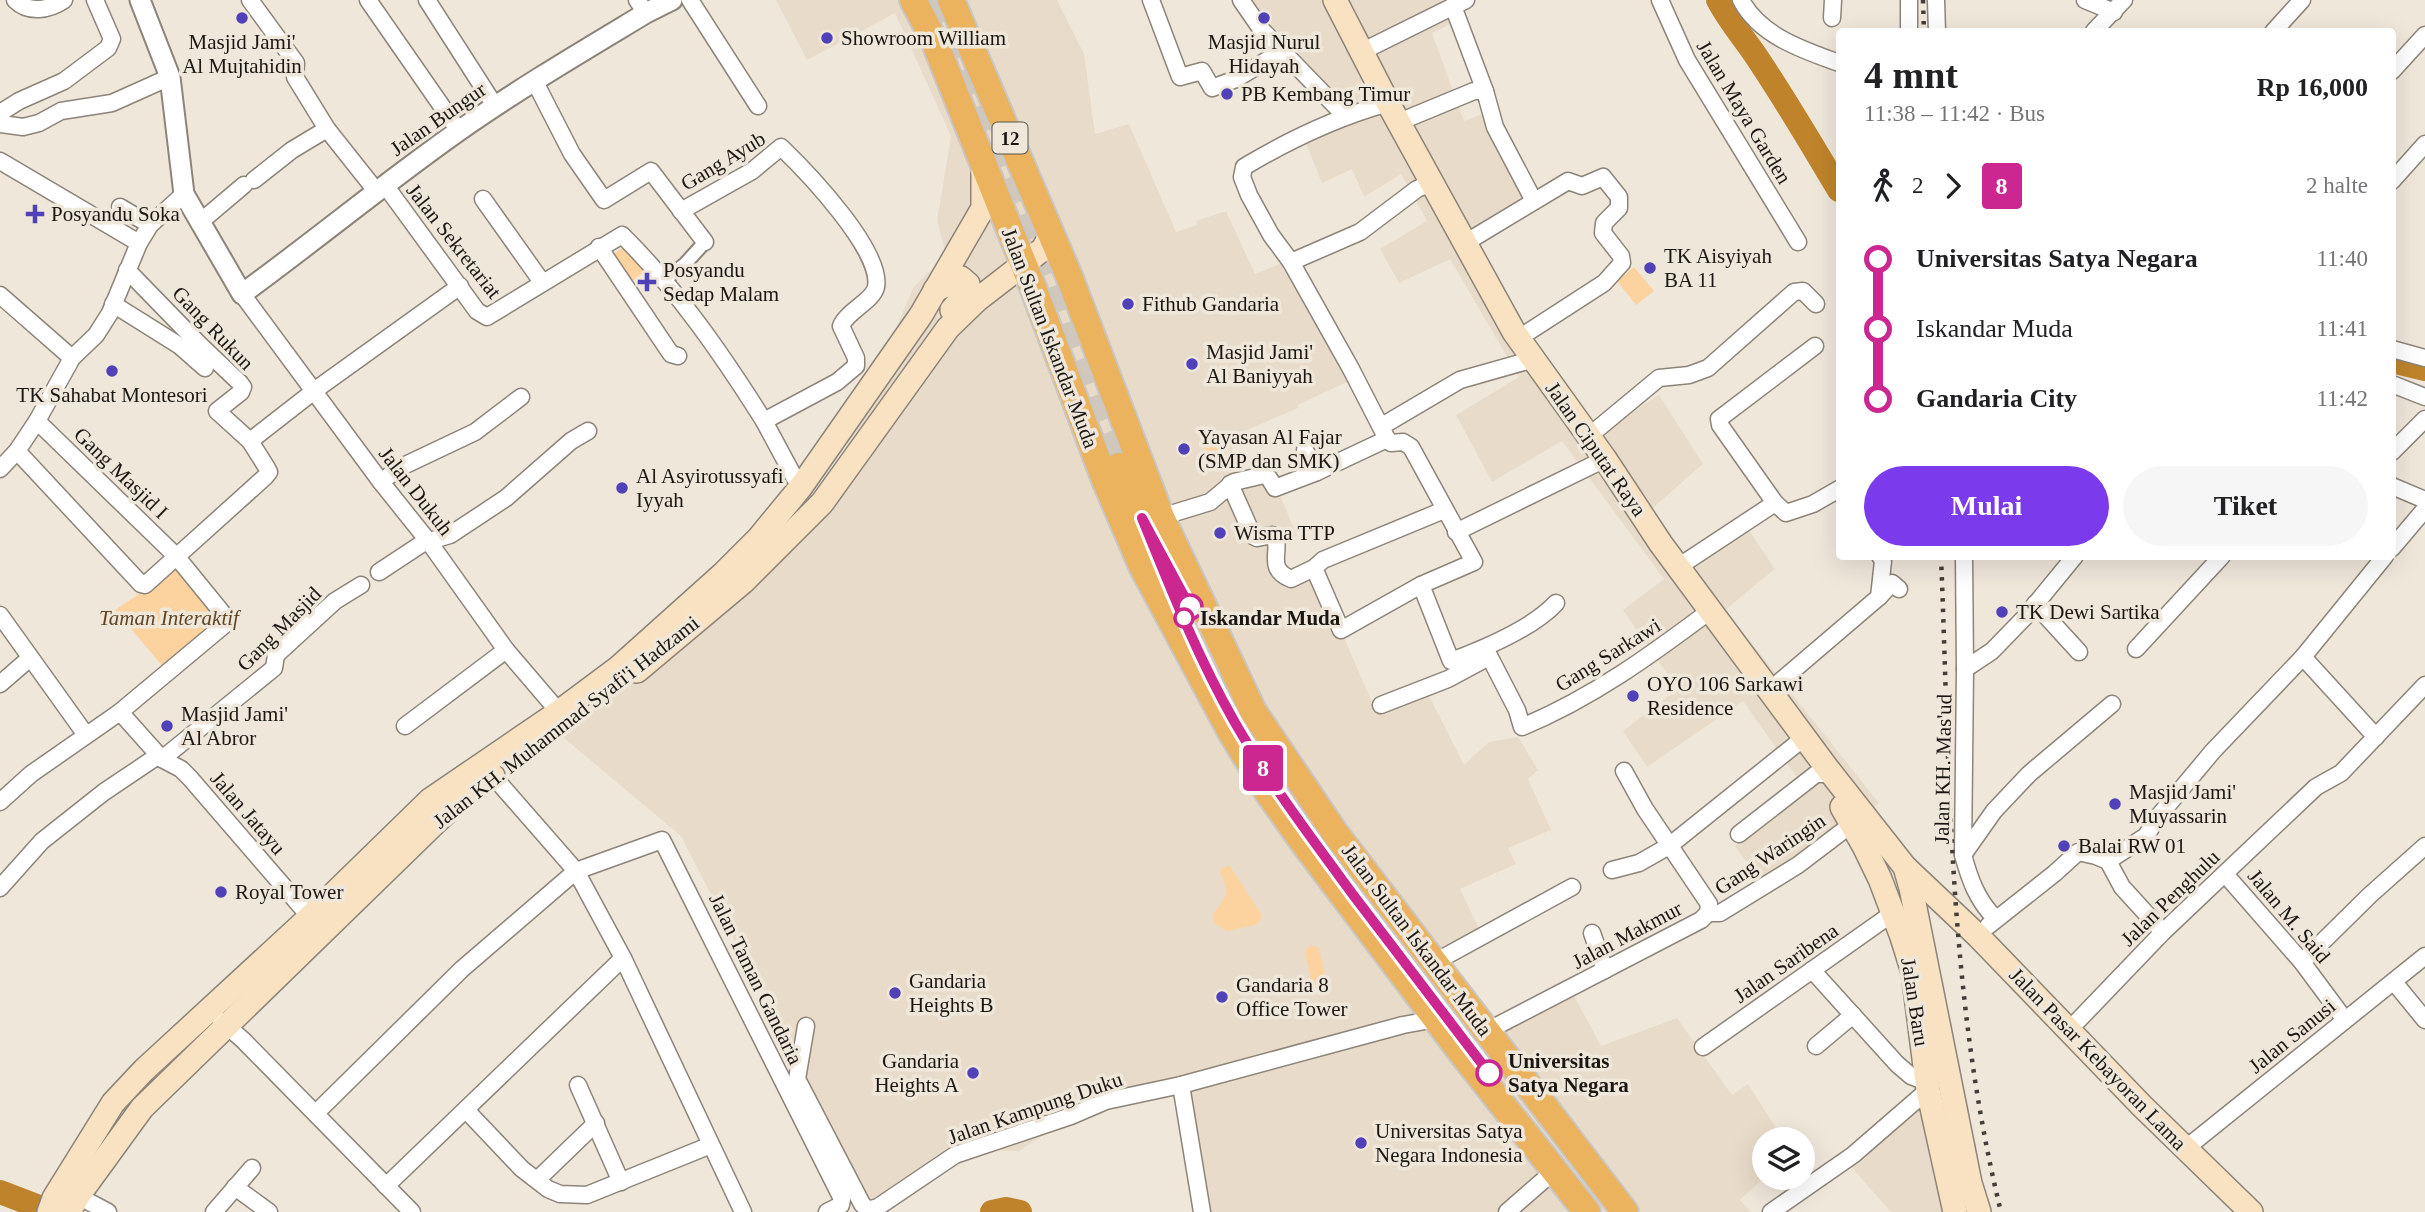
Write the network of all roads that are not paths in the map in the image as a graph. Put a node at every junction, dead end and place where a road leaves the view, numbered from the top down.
1 (15, 0) edge
2 (64, 0) edge
3 (94, 0) edge
4 (141, 0) edge
5 (250, 0) edge
6 (368, 0) edge
7 (427, 0) edge
8 (672, 0) edge
9 (690, 0) edge
10 (913, 0) edge
11 (951, 0) edge
12 (1151, 0) edge
13 (1241, 0) edge
14 (1335, 0) edge
15 (1660, 0) edge
16 (1741, 0) edge
17 (1833, 0) edge
18 (1909, 0) edge
19 (1936, 0) edge
20 (2085, 0) edge
21 (2302, 0) edge
22 (1459, 3) edge
23 (641, 6) edge
24 (2119, 6) edge
25 (1832, 18) dead end
26 (1909, 28) edge
27 (1937, 28) edge
28 (2097, 28) edge
29 (2277, 28) edge
30 (2425, 35) edge
31 (1282, 51) junction
32 (1361, 52) junction
33 (1836, 62) edge
34 (2396, 67) edge
35 (170, 77) junction
36 (535, 82) junction
37 (1485, 91) junction
38 (495, 106) junction
39 (758, 106) dead end
40 (1394, 112) junction
41 (0, 113) edge
42 (1345, 116) junction
43 (0, 124) edge
44 (327, 129) junction
45 (459, 131) junction
46 (2425, 144) edge
47 (982, 160) junction
48 (0, 161) edge
49 (2396, 177) edge
50 (1431, 183) junction
51 (381, 189) junction
52 (184, 194) junction
53 (483, 199) dead end
54 (1534, 201) junction
55 (120, 207) dead end
56 (681, 211) junction
57 (199, 223) junction
58 (150, 225) junction
59 (1051, 235) junction
60 (705, 242) joint
61 (1798, 242) dead end
62 (139, 243) junction
63 (1465, 243) junction
64 (599, 247) junction
65 (1291, 262) junction
66 (1024, 265) junction
67 (127, 270) junction
68 (1069, 276) junction
69 (663, 281) junction
70 (542, 282) junction
71 (460, 286) junction
72 (935, 290) junction
73 (1034, 290) junction
74 (242, 294) junction
75 (0, 295) edge
76 (113, 304) junction
77 (1816, 304) dead end
78 (1519, 338) junction
79 (936, 346) junction
80 (1815, 346) dead end
81 (2396, 350) edge
82 (678, 356) dead end
83 (72, 358) junction
84 (2425, 358) edge
85 (1534, 359) junction
86 (205, 368) dead end
87 (2396, 386) edge
88 (315, 390) junction
89 (521, 397) dead end
90 (2425, 397) edge
91 (2425, 419) edge
92 (37, 421) junction
93 (764, 421) junction
94 (588, 431) dead end
95 (1385, 433) junction
96 (1589, 436) junction
97 (250, 441) junction
98 (2396, 448) edge
99 (1304, 450) dead end
100 (17, 451) junction
101 (1605, 459) junction
102 (1119, 466) tunnel mouth
103 (0, 469) edge
104 (1317, 472) junction
105 (381, 482) junction
106 (1230, 484) junction
107 (800, 488) junction
108 (2396, 488) edge
109 (1836, 491) edge
110 (2425, 500) edge
111 (1775, 503) junction
112 (2425, 509) edge
113 (1444, 510) junction
114 (1152, 518) junction
115 (1456, 532) junction
116 (429, 542) junction
117 (2396, 543) edge
118 (766, 545) junction
119 (176, 556) junction
120 (1882, 560) edge
121 (1964, 560) edge
122 (2072, 560) edge
123 (2218, 560) edge
124 (2382, 560) edge
125 (1678, 567) junction
126 (1314, 568) junction
127 (379, 572) dead end
128 (1421, 584) junction
129 (361, 585) dead end
130 (1899, 589) dead end
131 (1879, 597) junction
132 (1556, 603) dead end
133 (2035, 604) junction
134 (1711, 610) junction
135 (0, 615) edge
136 (506, 649) junction
137 (2136, 649) dead end
138 (1487, 652) junction
139 (2079, 652) dead end
140 (2303, 657) junction
141 (30, 658) junction
142 (1965, 669) junction
143 (1198, 670) junction
144 (0, 684) edge
145 (2425, 685) edge
146 (1770, 690) junction
147 (2112, 704) dead end
148 (1381, 705) dead end
149 (120, 712) junction
150 (559, 712) junction
151 (405, 726) dead end
152 (86, 735) junction
153 (1805, 737) junction
154 (2376, 737) junction
155 (160, 757) junction
156 (1624, 771) dead end
157 (1824, 771) junction
158 (493, 776) junction
159 (0, 802) edge
160 (1852, 824) junction
161 (1739, 834) dead end
162 (1669, 846) junction
163 (2425, 846) edge
164 (1963, 855) junction
165 (2108, 861) junction
166 (1612, 870) dead end
167 (576, 871) junction
168 (2225, 874) junction
169 (1908, 877) junction
170 (1572, 887) dead end
171 (0, 888) edge
172 (1708, 913) junction
173 (1893, 913) junction
174 (310, 917) junction
175 (1995, 918) junction
176 (2163, 932) junction
177 (1592, 933) dead end
178 (1978, 936) junction
179 (2425, 956) edge
180 (623, 958) junction
181 (1435, 962) junction
182 (2302, 962) junction
183 (1605, 970) junction
184 (1812, 970) junction
185 (2394, 982) junction
186 (1414, 989) junction
187 (210, 1011) junction
188 (1853, 1015) junction
189 (1436, 1019) junction
190 (2345, 1020) junction
191 (2425, 1020) edge
192 (1403, 1025) junction
193 (227, 1026) junction
194 (806, 1026) dead end
195 (2069, 1030) junction
196 (1487, 1031) junction
197 (1816, 1046) dead end
198 (1703, 1047) dead end
199 (578, 1085) dead end
200 (1181, 1085) junction
201 (1927, 1086) junction
202 (466, 1110) junction
203 (316, 1113) junction
204 (596, 1123) junction
205 (711, 1145) junction
206 (2185, 1149) junction
207 (252, 1168) dead end
208 (1555, 1171) junction
209 (537, 1180) junction
210 (621, 1182) junction
211 (386, 1186) junction
212 (235, 1187) junction
213 (64, 1206) edge
214 (108, 1212) edge
215 (214, 1212) edge
216 (269, 1212) edge
217 (412, 1212) edge
218 (743, 1212) edge
219 (827, 1212) edge
220 (1202, 1212) edge
221 (1507, 1212) edge
222 (1587, 1212) edge
223 (1625, 1212) edge
224 (1771, 1212) edge
225 (1955, 1212) edge
226 (1979, 1212) edge
227 (2251, 1212) edge

1 - 2 street
3 - 41 street
4 - 35 street
5 - 44 street, Jalan Sekretariat
6 - 45 street
7 - 38 street
8 - 23 street, Jalan Bungur
9 - 39 street, Gang Ayub
10 - 47 highway, Jalan Sultan Iskandar Muda / 12
11 - 59 highway, Jalan Sultan Iskandar Muda / 12
12 - 31 street
13 - 31 street
14 - 32 main road, Jalan Ciputat Raya
15 - 61 street, Jalan Maya Garden
16 - 33 street
17 - 25 street
18 - 26 street
19 - 27 street
20 - 24 street
21 - 29 street
22 - 32 street
22 - 37 street
23 - 36 street, Jalan Bungur
24 - 28 street
30 - 34 street
31 - 42 street
32 - 40 main road, Jalan Ciputat Raya
35 - 43 street
35 - 52 street
36 - 38 street, Jalan Bungur
36 - 56 street
37 - 40 street
37 - 54 street
38 - 45 street, Jalan Bungur
40 - 42 street
40 - 50 main road, Jalan Ciputat Raya
42 - 65 street
44 - 51 street, Jalan Sekretariat
44 - 57 street
45 - 51 street, Jalan Bungur
46 - 49 street
47 - 66 highway, Jalan Sultan Iskandar Muda / 12
47 - 72 main road, Jalan KH. Muhammad Syafi'i Hadzami
48 - 62 street
50 - 63 main road, Jalan Ciputat Raya
50 - 65 street
51 - 71 street, Jalan Sekretariat
51 - 74 street, Jalan Bungur
52 - 57 street
52 - 58 street
53 - 70 street
54 - 63 street
54 - 78 street
55 - 58 street
56 - 60 street
56 - 93 street, Gang Ayub
57 - 74 street
58 - 62 street
59 - 66 main road, Jalan KH. Muhammad Syafi'i Hadzami
59 - 68 highway, Jalan Sultan Iskandar Muda / 12
60 - 69 street
62 - 67 street
63 - 78 main road, Jalan Ciputat Raya
64 - 69 street, Jalan Sekretariat
64 - 70 street, Jalan Sekretariat
64 - 82 street
65 - 95 street
66 - 73 highway, Jalan Sultan Iskandar Muda / 12
66 - 79 main road, Jalan KH. Muhammad Syafi'i Hadzami
67 - 76 street
67 - 97 street, Gang Rukun
68 - 73 highway
68 - 114 highway, Jalan Sultan Iskandar Muda / 12
69 - 93 street
70 - 71 street, Jalan Sekretariat
71 - 88 street
72 - 79 main road
72 - 107 main road, Jalan KH. Muhammad Syafi'i Hadzami
73 - 143 highway, Jalan Sultan Iskandar Muda / 12
74 - 88 street, Jalan Dukuh
75 - 83 street
76 - 83 street
76 - 86 street
77 - 96 street
78 - 85 main road, Jalan Ciputat Raya
79 - 118 main road, Jalan KH. Muhammad Syafi'i Hadzami
80 - 111 street
81 - 84 street
83 - 92 street
85 - 95 street
85 - 96 main road, Jalan Ciputat Raya
87 - 90 street
88 - 97 street
88 - 105 street, Jalan Dukuh
89 - 105 street
91 - 98 street
92 - 100 street
92 - 119 street, Gang Masjid I
93 - 107 street
94 - 116 street
95 - 104 street
95 - 113 street
96 - 101 main road, Jalan Ciputat Raya
97 - 119 street
99 - 104 street
100 - 103 street
100 - 119 street
101 - 115 street
101 - 125 main road, Jalan Ciputat Raya
102 - 114 highway, Jalan Sultan Iskandar Muda / 12
104 - 106 street
105 - 116 street, Jalan Dukuh
106 - 114 street
106 - 126 street
107 - 118 main road, Jalan KH. Muhammad Syafi'i Hadzami
108 - 110 street
109 - 111 street
111 - 125 street
112 - 117 street
113 - 115 street
113 - 126 street
114 - 143 highway, Jalan Sultan Iskandar Muda / 12
114 - 181 highway, Jalan Sultan Iskandar Muda / 12
115 - 128 street
116 - 127 street
116 - 136 street, Jalan Dukuh
118 - 150 main road, Jalan KH. Muhammad Syafi'i Hadzami
118 - 158 main road, Jalan KH. Muhammad Syafi'i Hadzami
119 - 149 street, Gang Masjid I
120 - 131 street
121 - 142 street, Jalan KH. Mas'ud
122 - 133 street, Jalan KH. Mas'ud
123 - 137 street
124 - 140 street
125 - 134 main road, Jalan Ciputat Raya
126 - 128 street
128 - 138 street
129 - 155 street, Gang Masjid
130 - 131 street
131 - 146 street
132 - 138 street
133 - 139 street
133 - 142 street, Jalan KH. Mas'ud
134 - 138 street, Gang Sarkawi
134 - 146 main road, Jalan Ciputat Raya
135 - 141 street
136 - 150 street, Jalan Dukuh
136 - 151 street
138 - 148 street
140 - 154 street
140 - 165 street
141 - 144 street
141 - 152 street
142 - 164 street, Jalan KH. Mas'ud
143 - 186 highway, Jalan Sultan Iskandar Muda / 12
145 - 154 street, Jalan Penghulu
146 - 153 main road, Jalan Ciputat Raya
147 - 164 street
149 - 152 street
149 - 155 street, Jalan Jatayu
150 - 174 main road, Jalan KH. Muhammad Syafi'i Hadzami
152 - 159 street
153 - 157 main road, Jalan Ciputat Raya
153 - 162 street
154 - 168 street, Jalan Penghulu
155 - 171 street, Gang Masjid
155 - 174 street, Jalan Jatayu
156 - 162 street, Jalan Makmur
157 - 160 main road, Jalan Baru
157 - 161 street
157 - 169 main road, Jalan Ciputat Raya
158 - 167 street
158 - 193 main road, Jalan KH. Muhammad Syafi'i Hadzami
160 - 172 street, Gang Waringin
160 - 173 main road, Jalan Baru
162 - 166 street
162 - 172 street, Jalan Makmur
163 - 182 street
164 - 175 street, Jalan KH. Mas'ud
165 - 175 street
165 - 176 street
167 - 180 street
167 - 203 street
167 - 219 street, Jalan Taman Gandaria
168 - 176 street, Jalan Penghulu
168 - 182 street, Jalan M. Said
169 - 178 main road, Jalan Pasar Kebayoran Lama
169 - 226 main road, Jalan Baru
170 - 181 street
172 - 183 street, Jalan Makmur
173 - 184 street, Jalan Saribena
173 - 201 main road, Jalan Baru
174 - 187 main road, Jalan KH. Muhammad Syafi'i Hadzami
175 - 178 street
176 - 195 street, Jalan Penghulu
177 - 183 street
178 - 195 main road, Jalan Pasar Kebayoran Lama
179 - 185 street, Jalan Sanusi
180 - 202 street
180 - 205 street
181 - 196 highway, Jalan Sultan Iskandar Muda / 12
182 - 190 street, Jalan M. Said
183 - 196 street, Jalan Makmur
184 - 188 street
184 - 198 street, Jalan Saribena
185 - 190 street, Jalan Sanusi
185 - 191 street
186 - 189 highway, Jalan Sultan Iskandar Muda / 12
186 - 192 street
187 - 193 street
187 - 213 main road, Jalan KH. Muhammad Syafi'i Hadzami
188 - 197 street
188 - 201 street
189 - 192 street, Jalan Kampung Duku
189 - 208 highway, Jalan Sultan Iskandar Muda / 12
190 - 206 street, Jalan Sanusi
192 - 200 street, Jalan Kampung Duku
193 - 203 street
193 - 213 main road, Jalan KH. Muhammad Syafi'i Hadzami
194 - 200 street, Jalan Kampung Duku
195 - 206 main road, Jalan Pasar Kebayoran Lama
196 - 223 highway, Jalan Sultan Iskandar Muda / 12
199 - 204 street
200 - 220 street
201 - 224 street
201 - 225 main road, Jalan Baru
202 - 209 street
202 - 211 street
203 - 211 street
204 - 209 street
204 - 210 street
205 - 210 street
205 - 218 street
206 - 227 main road, Jalan Pasar Kebayoran Lama
207 - 212 street
208 - 221 street
208 - 222 highway, Jalan Sultan Iskandar Muda / 12
209 - 210 street
211 - 217 street
212 - 215 street
212 - 216 street
213 - 214 street

